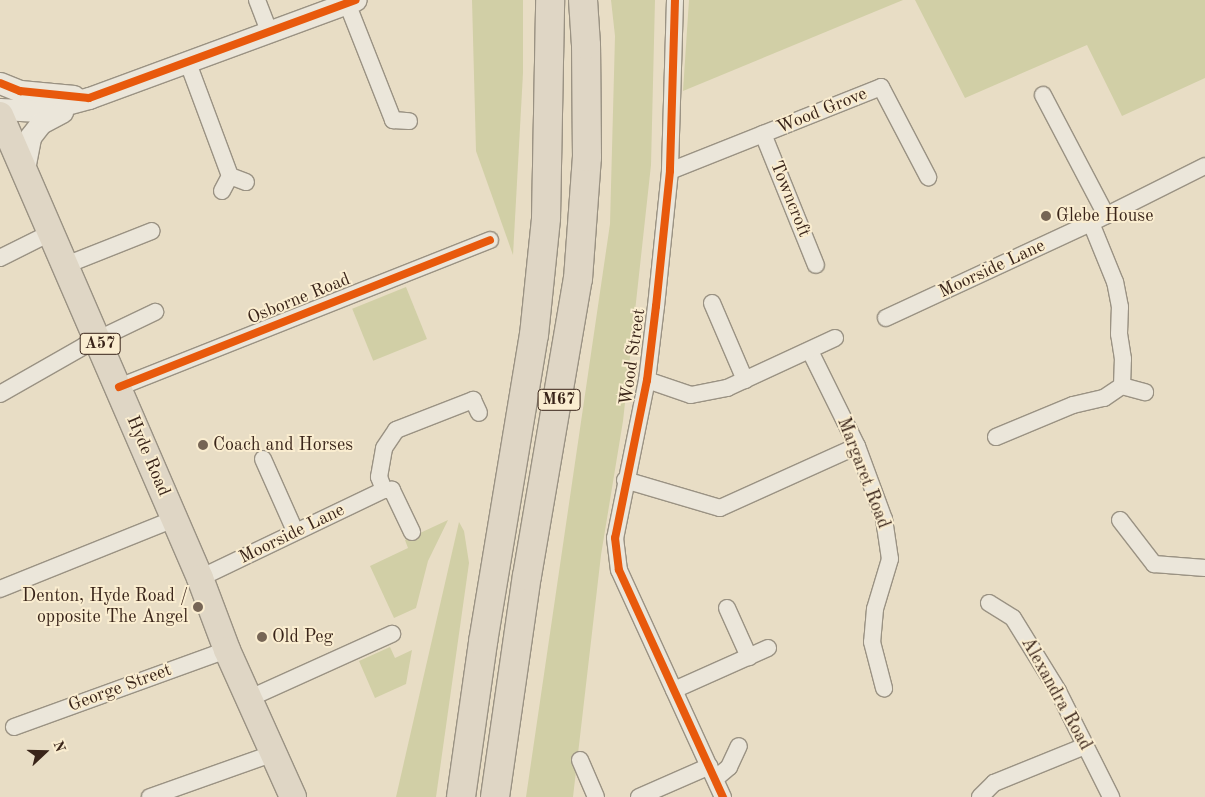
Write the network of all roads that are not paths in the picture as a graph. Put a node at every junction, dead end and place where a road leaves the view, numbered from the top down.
1 (257, 0) edge
2 (550, 0) edge
3 (583, 0) edge
4 (674, 0) edge
5 (352, 2) edge
6 (269, 32) junction
7 (188, 63) junction
8 (0, 83) edge
9 (1043, 94) dead end
10 (89, 98) junction
11 (0, 109) edge
12 (0, 115) edge
13 (394, 124) dead end
14 (763, 134) junction
15 (1205, 166) edge
16 (24, 169) junction
17 (670, 171) junction
18 (230, 176) junction
19 (928, 176) dead end
20 (246, 182) dead end
21 (222, 191) dead end
22 (1098, 219) junction
23 (152, 231) dead end
24 (52, 232) junction
25 (490, 240) dead end
26 (0, 258) edge
27 (66, 265) junction
28 (816, 265) dead end
29 (712, 303) dead end
30 (155, 312) dead end
31 (886, 318) dead end
32 (835, 338) dead end
33 (98, 339) junction
34 (810, 351) junction
35 (647, 380) junction
36 (745, 380) junction
37 (1122, 386) junction
38 (119, 387) junction
39 (1145, 392) dead end
40 (0, 394) edge
41 (479, 414) dead end
42 (996, 437) dead end
43 (857, 446) junction
44 (263, 459) dead end
45 (625, 480) junction
46 (384, 490) junction
47 (174, 519) junction
48 (1120, 520) dead end
49 (295, 531) junction
50 (412, 532) dead end
51 (1205, 568) edge
52 (200, 578) junction
53 (0, 589) edge
54 (989, 603) dead end
55 (727, 608) dead end
56 (392, 634) dead end
57 (768, 648) dead end
58 (226, 650) junction
59 (749, 656) junction
60 (884, 688) dead end
61 (677, 696) junction
62 (250, 698) junction
63 (14, 726) dead end
64 (739, 746) dead end
65 (1085, 746) junction
66 (274, 753) junction
67 (580, 760) dead end
68 (713, 772) junction
69 (150, 797) edge
70 (294, 797) edge
71 (461, 797) edge
72 (495, 797) edge
73 (596, 797) edge
74 (639, 797) edge
75 (723, 797) edge
76 (980, 797) edge
77 (1111, 797) edge

1 - 6 street
2 - 71 highway, M67
3 - 72 highway, M67
4 - 17 street, Wood Street
5 - 6 street
5 - 13 street
6 - 7 street
7 - 10 street
7 - 18 street
8 - 10 street
9 - 22 street
10 - 11 street
10 - 16 street
12 - 16 main road, Hyde Road / A57
14 - 17 street, Wood Grove
14 - 19 street, Wood Grove
14 - 28 street, Towncroft
15 - 22 street, Moorside Lane
16 - 24 main road, Hyde Road / A57
17 - 35 street, Wood Street
18 - 20 street
18 - 21 street
22 - 31 street, Moorside Lane
22 - 37 street
23 - 27 street
24 - 26 street
24 - 27 main road, Hyde Road / A57
25 - 38 street, Osborne Road
27 - 33 main road, Hyde Road / A57
29 - 36 street
30 - 33 street
32 - 34 street
33 - 38 main road, Hyde Road / A57
33 - 40 street
34 - 36 street
34 - 43 street, Margaret Road
35 - 36 street
35 - 45 street, Wood Street
37 - 39 street
37 - 42 street
38 - 47 main road, Hyde Road / A57
41 - 46 street
43 - 45 street
43 - 60 street, Margaret Road
44 - 49 street
45 - 61 street, Wood Street
46 - 49 street, Moorside Lane
46 - 50 street
47 - 52 main road, Hyde Road / A57
47 - 53 street
48 - 51 street
49 - 52 street, Moorside Lane
52 - 58 main road, Hyde Road / A57
54 - 65 street, Alexandra Road
55 - 59 street
56 - 62 street
57 - 59 street
58 - 62 main road, Hyde Road / A57
58 - 63 street, George Street
59 - 61 street
61 - 68 street, Wood Street
62 - 66 main road, Hyde Road / A57
64 - 68 street
65 - 76 street
65 - 77 street, Alexandra Road
66 - 69 street
66 - 70 main road, Hyde Road / A57
67 - 73 street
68 - 74 street
68 - 75 street, Wood Street

